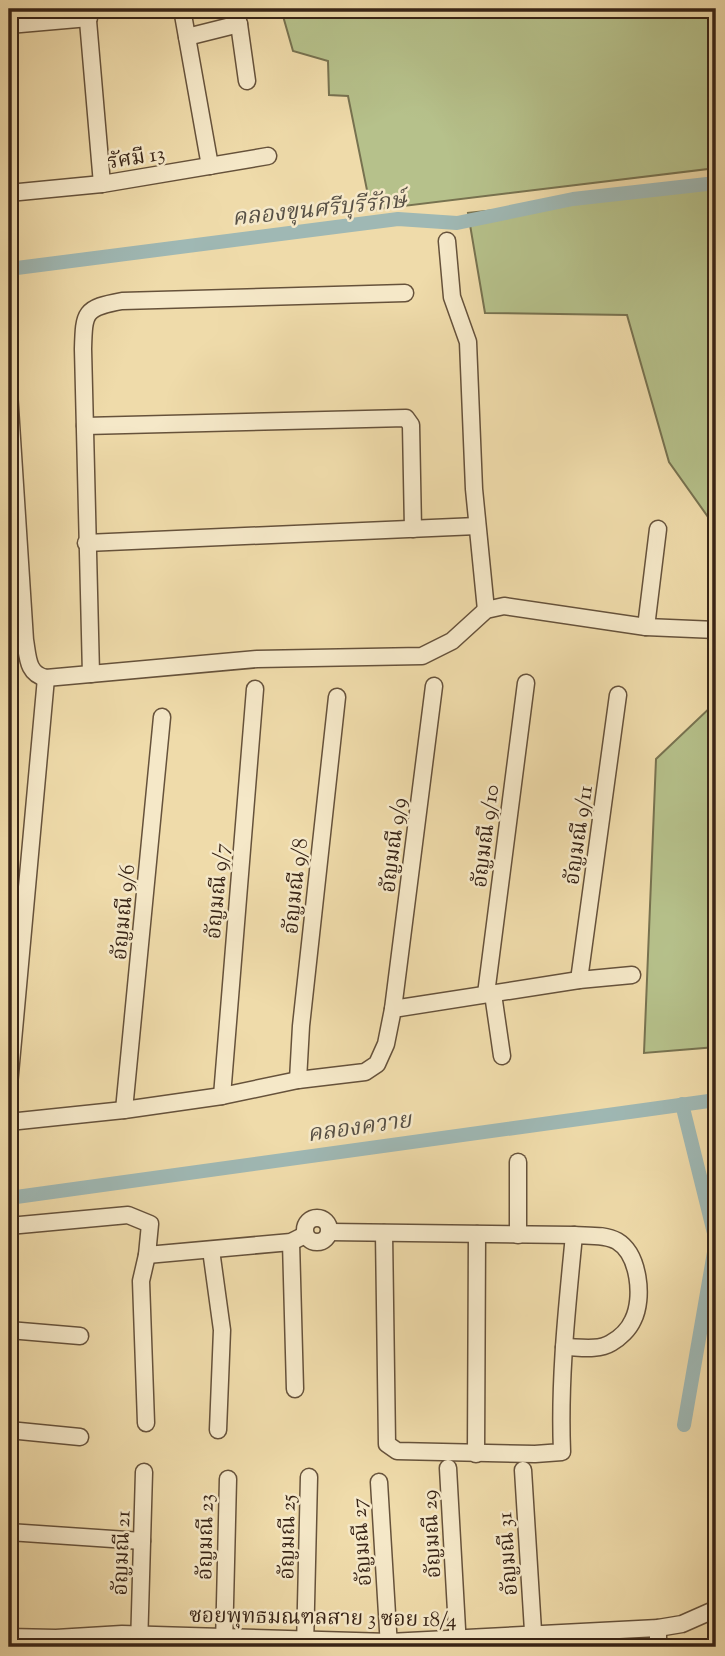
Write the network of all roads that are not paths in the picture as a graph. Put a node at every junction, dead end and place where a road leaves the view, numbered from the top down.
1 (182, 9) edge
2 (88, 13) edge
3 (237, 17) edge
4 (9, 25) edge
5 (187, 37) junction
6 (247, 81) dead end
7 (268, 156) dead end
8 (210, 166) junction
9 (102, 184) junction
10 (9, 193) edge
11 (447, 242) dead end
12 (405, 293) dead end
13 (9, 392) edge
14 (86, 426) junction
15 (477, 526) junction
16 (413, 529) junction
17 (658, 529) dead end
18 (14, 542) edge
19 (86, 543) junction
20 (486, 610) junction
21 (646, 627) junction
22 (716, 630) edge
23 (17, 640) edge
24 (91, 674) junction
25 (46, 678) junction
26 (526, 683) dead end
27 (435, 686) dead end
28 (255, 689) dead end
29 (618, 695) dead end
30 (337, 697) dead end
31 (162, 717) dead end
32 (632, 975) dead end
33 (579, 980) junction
34 (489, 994) junction
35 (393, 1009) junction
36 (502, 1056) dead end
37 (10, 1064) edge
38 (298, 1080) junction
39 (9, 1085) edge
40 (222, 1096) junction
41 (124, 1110) junction
42 (9, 1122) edge
43 (518, 1162) dead end
44 (9, 1226) edge
45 (384, 1233) junction
46 (477, 1234) junction
47 (518, 1235) junction
48 (575, 1235) junction
49 (298, 1239) junction
50 (211, 1250) junction
51 (147, 1255) junction
52 (9, 1330) edge
53 (80, 1336) dead end
54 (564, 1347) junction
55 (295, 1389) dead end
56 (146, 1423) dead end
57 (9, 1430) edge
58 (218, 1430) dead end
59 (80, 1437) dead end
60 (476, 1454) junction
61 (448, 1468) dead end
62 (523, 1470) dead end
63 (144, 1472) dead end
64 (309, 1477) dead end
65 (228, 1479) dead end
66 (379, 1482) dead end
67 (9, 1532) edge
68 (142, 1541) junction
69 (716, 1609) edge
70 (658, 1628) junction
71 (9, 1637) edge
72 (139, 1641) edge
73 (56, 1642) edge
74 (224, 1642) edge
75 (534, 1642) edge
76 (305, 1644) edge
77 (457, 1644) edge
78 (389, 1645) edge
79 (658, 1647) edge

1 - 5 street
2 - 4 street
2 - 9 street
3 - 5 street
3 - 6 street
5 - 8 street
7 - 8 street, รัศมี 13
8 - 9 street, รัศมี 13
9 - 10 street, รัศมี 13
11 - 15 street
12 - 14 street
13 - 18 street
14 - 16 street
14 - 19 street
15 - 16 street
15 - 20 street
16 - 19 street
17 - 21 street
18 - 23 street
19 - 24 street
20 - 21 street
20 - 24 street
21 - 22 street
23 - 25 street
24 - 25 street
25 - 37 street
26 - 34 street, อัญมณี 9/10
27 - 35 street, อัญมณี 9/9
28 - 40 street, อัญมณี 9/7
29 - 33 street, อัญมณี 9/11
30 - 38 street, อัญมณี 9/8
31 - 41 street, อัญมณี 9/6
32 - 33 street
33 - 34 street
34 - 35 street
34 - 36 street, อัญมณี 9/10
35 - 38 street, อัญมณี 9/9
37 - 39 street
38 - 40 street, อัญมณี 9/9
40 - 41 street, อัญมณี 9/9
41 - 42 street, อัญมณี 9/9
43 - 47 street
44 - 51 street
45 - 46 street
45 - 49 street
45 - 60 street
46 - 47 street
46 - 60 street
47 - 48 street
48 - 54 street
48 - 54 street
49 - 50 street
49 - 55 street
50 - 51 street
50 - 58 street
51 - 56 street
52 - 53 street
54 - 60 street
57 - 59 street
61 - 77 street, อัญมณี 29
62 - 75 street, อัญมณี 31
63 - 68 street, อัญมณี 21
64 - 76 street, อัญมณี 25
65 - 74 street, อัญมณี 23
66 - 78 street, อัญมณี 27
67 - 68 street
68 - 72 street, อัญมณี 21
69 - 70 street, ซอยพุทธมณฑลสาย 3 ซอย 18/4
70 - 75 street, ซอยพุทธมณฑลสาย 3 ซอย 18/4
70 - 79 street
71 - 73 street, ซอยพุทธมณฑลสาย 3 ซอย 18/4
72 - 73 street, ซอยพุทธมณฑลสาย 3 ซอย 18/4
72 - 74 street, ซอยพุทธมณฑลสาย 3 ซอย 18/4
74 - 76 street, ซอยพุทธมณฑลสาย 3 ซอย 18/4
75 - 77 street, ซอยพุทธมณฑลสาย 3 ซอย 18/4
76 - 78 street, ซอยพุทธมณฑลสาย 3 ซอย 18/4
77 - 78 street, ซอยพุทธมณฑลสาย 3 ซอย 18/4

